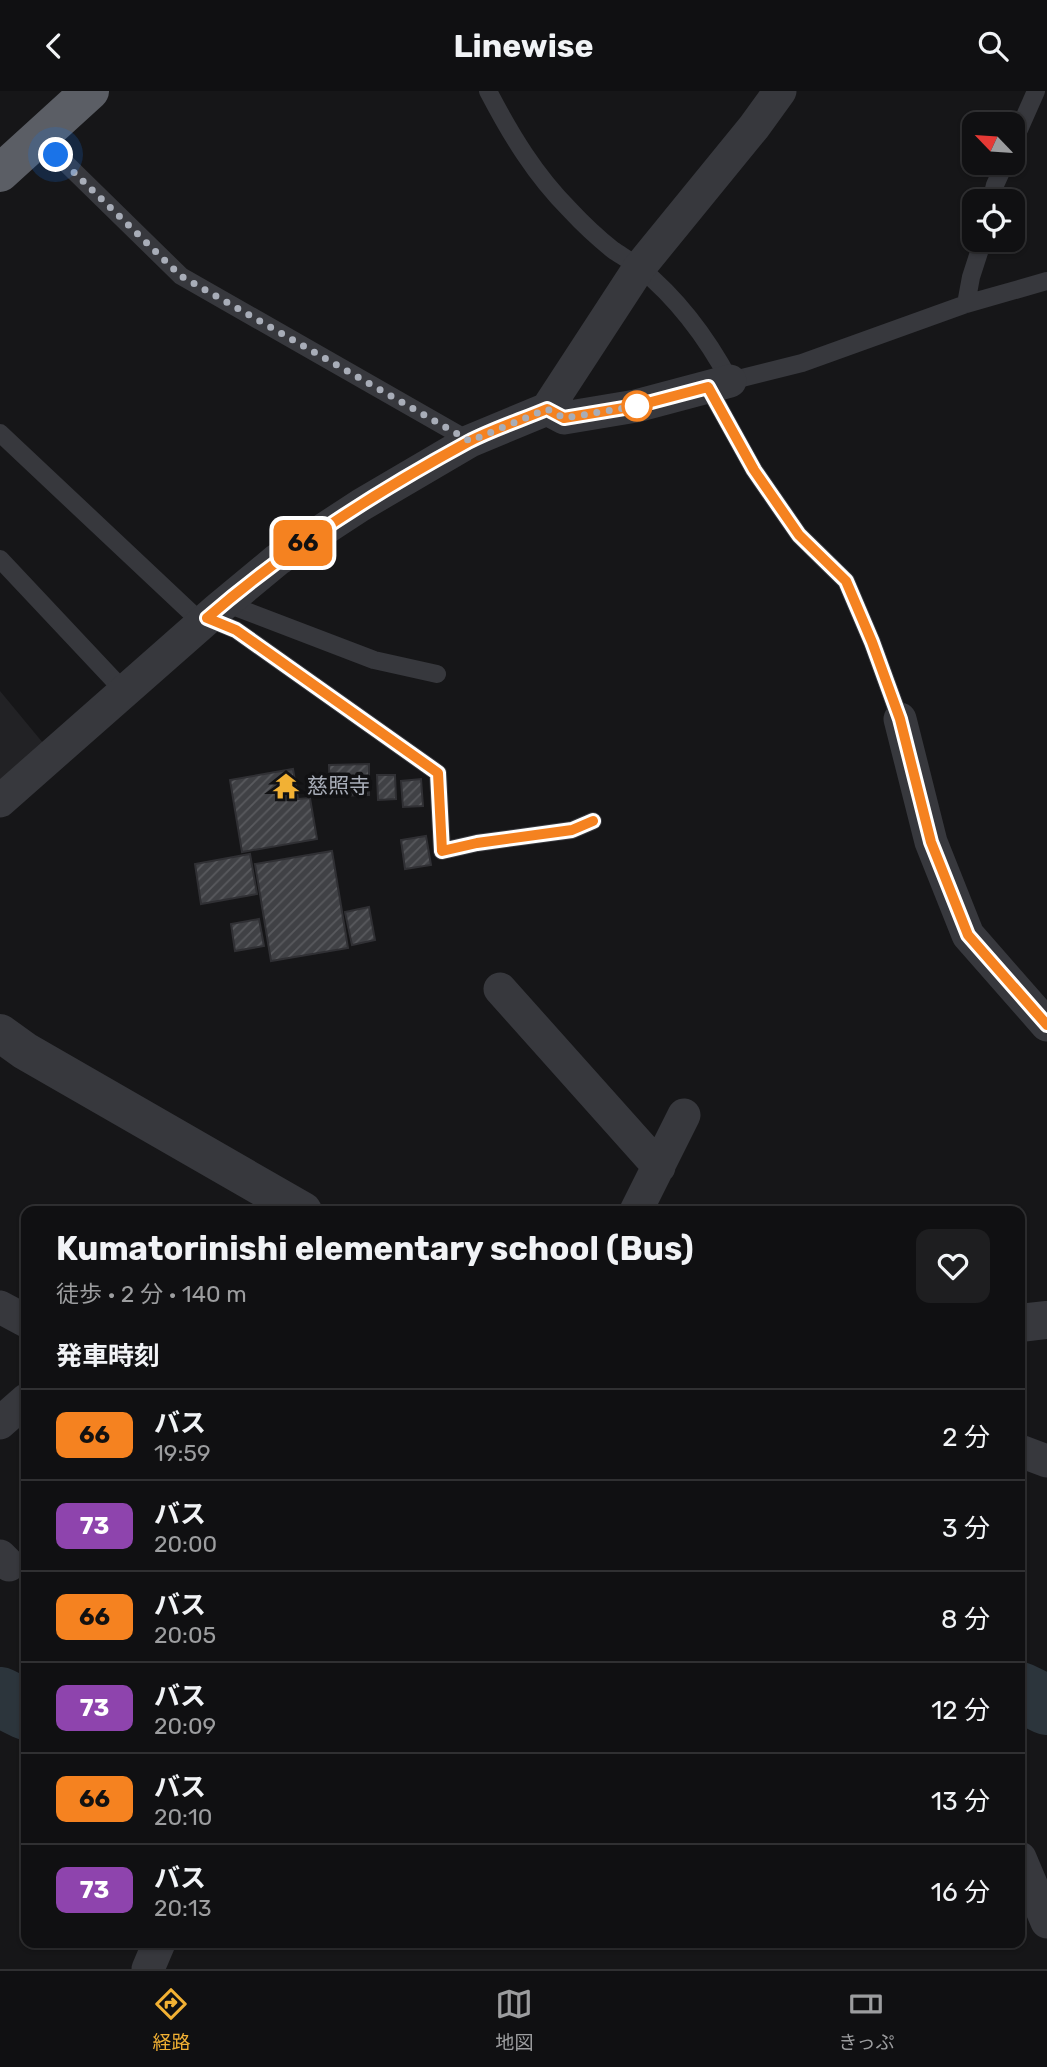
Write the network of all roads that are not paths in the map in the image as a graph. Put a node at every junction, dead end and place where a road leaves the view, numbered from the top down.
1 (90, 91) edge
2 (488, 91) edge
3 (780, 91) edge
4 (1036, 91) edge
5 (1026, 114) edge
6 (39, 137) junction
7 (0, 173) edge
8 (978, 252) edge
9 (639, 268) junction
10 (1047, 281) edge
11 (966, 304) junction
12 (719, 384) junction
13 (547, 409) junction
14 (0, 434) edge
15 (470, 441) junction
16 (0, 559) edge
17 (211, 615) junction
18 (437, 674) dead end
19 (125, 692) junction
20 (900, 719) joint
21 (0, 801) edge
22 (593, 821) dead end
23 (500, 989) dead end
24 (1047, 1025) edge
25 (0, 1033) edge
26 (684, 1115) dead end
27 (659, 1167) junction
28 (294, 1206) edge
29 (639, 1206) edge
30 (0, 1307) edge
31 (21, 1318) edge
32 (1047, 1320) edge
33 (1025, 1322) edge
34 (21, 1404) edge
35 (0, 1423) edge
36 (1025, 1453) edge
37 (1047, 1461) edge
38 (1025, 1870) edge
39 (1047, 1921) edge
40 (157, 1948) edge
41 (148, 1969) edge

1 - 6 highway
2 - 9 lane
3 - 9 street
4 - 5 lane
6 - 7 highway
6 - 15 lane
8 - 11 lane
9 - 12 lane
9 - 13 street
10 - 11 lane
11 - 12 lane
12 - 13 street
12 - 20 lane
13 - 15 street
14 - 17 lane
15 - 17 street
16 - 19 lane
17 - 18 lane
17 - 19 street
17 - 22 lane
19 - 21 street
20 - 24 street
23 - 27 street
25 - 28 street
26 - 27 street
27 - 29 street
30 - 31 street
32 - 33 street
34 - 35 street
36 - 37 street
38 - 39 street
40 - 41 street

